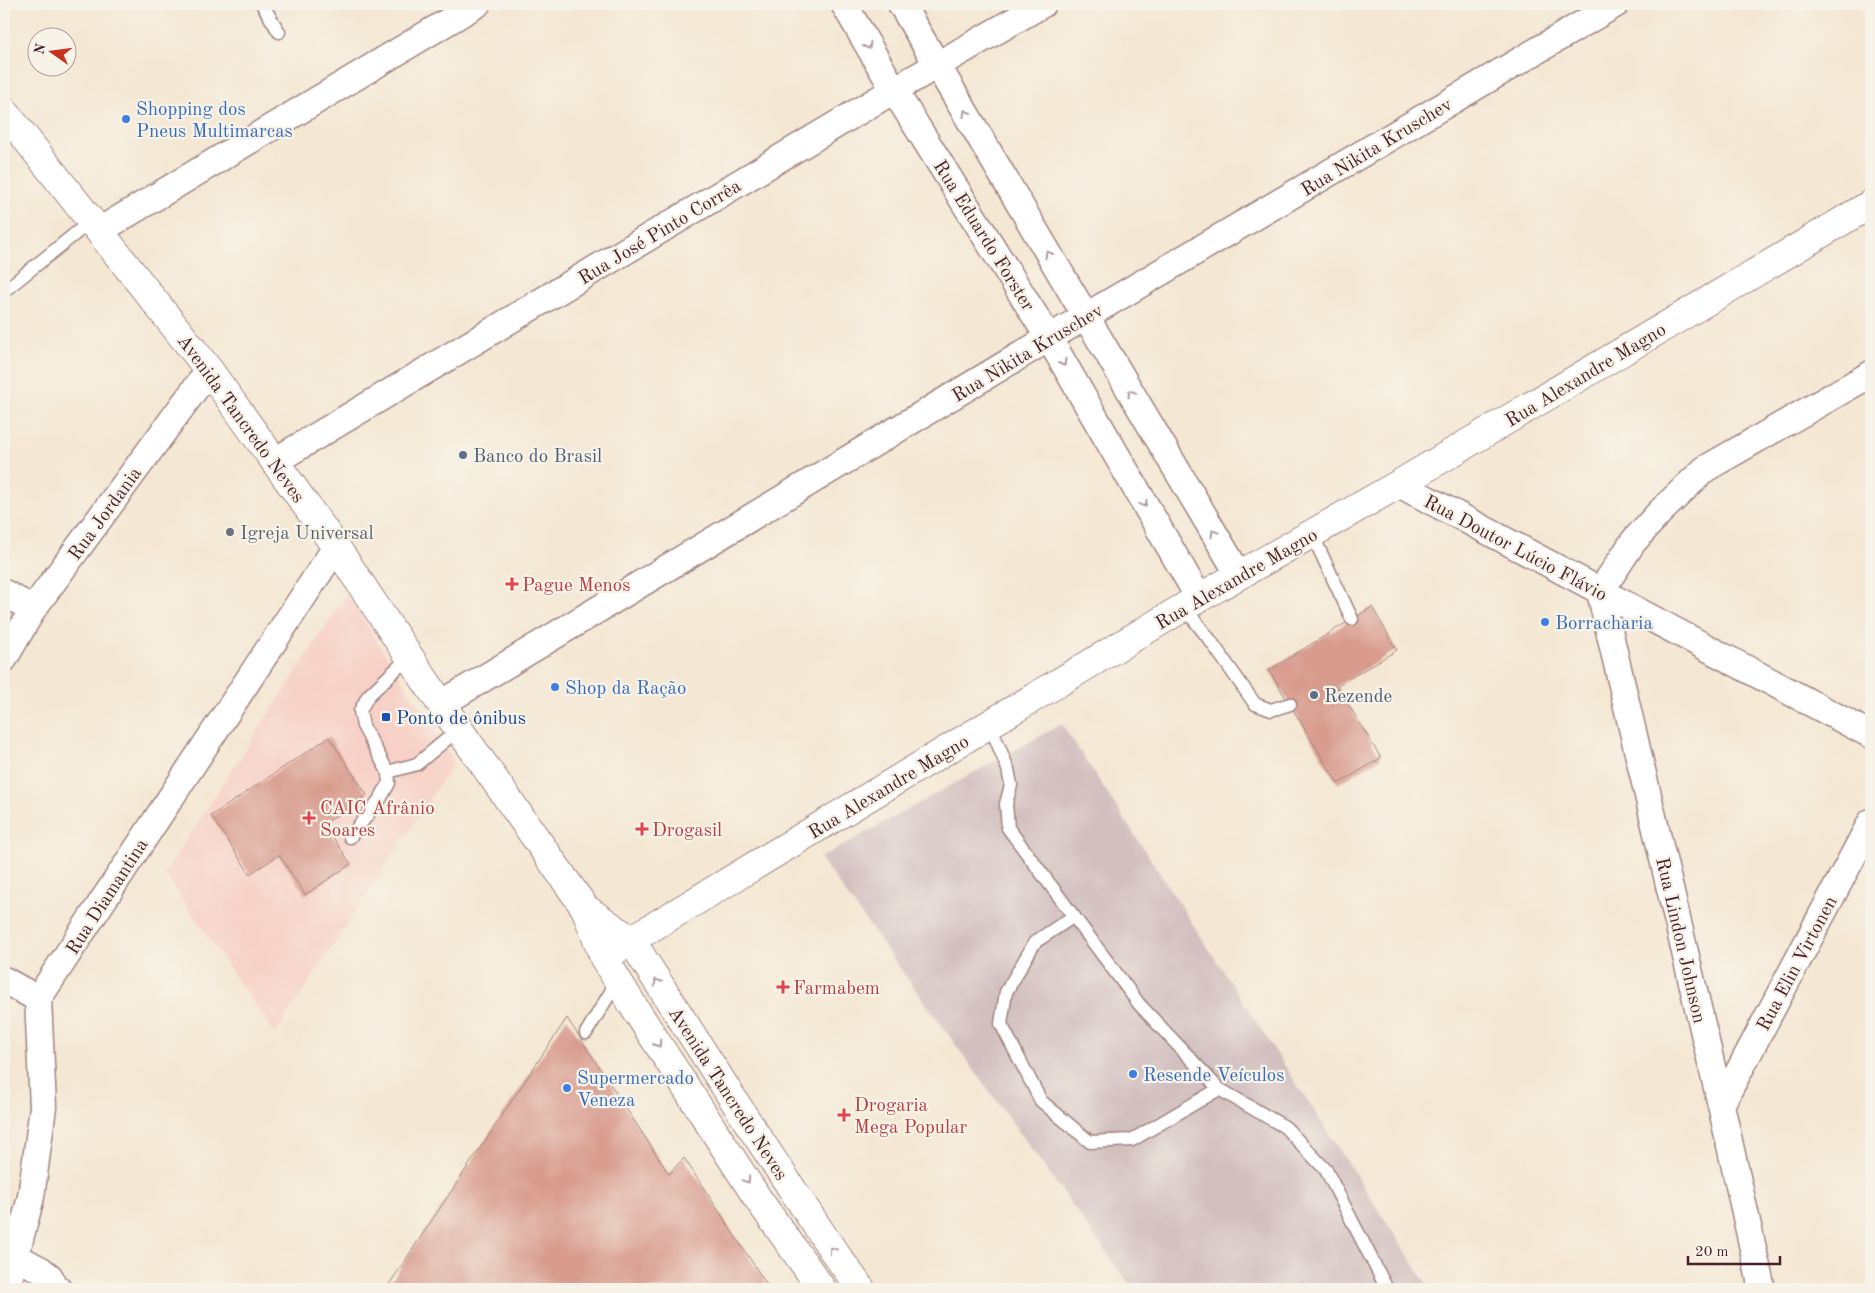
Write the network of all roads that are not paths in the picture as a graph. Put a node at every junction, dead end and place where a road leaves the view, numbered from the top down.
1 (262, 4) edge
2 (477, 4) edge
3 (844, 4) edge
4 (901, 4) edge
5 (1043, 4) edge
6 (1616, 4) edge
7 (279, 32) dead end
8 (938, 66) junction
9 (894, 90) junction
10 (4, 111) edge
11 (1871, 204) edge
12 (95, 226) junction
13 (4, 291) edge
14 (1086, 318) junction
15 (1049, 338) junction
16 (209, 370) junction
17 (1871, 374) edge
18 (275, 461) junction
19 (1399, 484) junction
20 (1312, 534) junction
21 (336, 547) junction
22 (1239, 575) junction
23 (1600, 592) junction
24 (4, 593) edge
25 (1192, 603) junction
26 (33, 609) junction
27 (1352, 620) dead end
28 (409, 657) junction
29 (4, 659) edge
30 (441, 704) junction
31 (1290, 704) dead end
32 (990, 725) junction
33 (458, 728) junction
34 (1871, 735) edge
35 (388, 772) junction
36 (1871, 822) edge
37 (350, 837) dead end
38 (585, 908) junction
39 (1074, 916) junction
40 (631, 940) junction
41 (611, 969) junction
42 (4, 980) edge
43 (38, 999) junction
44 (586, 1033) dead end
45 (1219, 1089) junction
46 (1721, 1105) junction
47 (15, 1256) junction
48 (813, 1286) edge
49 (7, 1289) edge
50 (55, 1289) edge
51 (861, 1289) edge
52 (1387, 1289) edge
53 (1762, 1289) edge

1 - 7 lane
2 - 12 street
3 -> 9 street, Rua Eduardo Forster
4 - 8 street
5 - 8 street, Rua José Pinto Corrêa
6 - 14 street, Rua Nikita Kruschev
8 - 9 street, Rua José Pinto Corrêa
14 -> 8 street
9 - 15 street, Rua Eduardo Forster
9 - 18 street, Rua José Pinto Corrêa
10 - 12 main road, Avenida Tancredo Neves
11 - 19 main road, Rua Alexandre Magno
12 - 13 lane
12 - 16 main road, Avenida Tancredo Neves
14 - 15 street, Rua Nikita Kruschev
22 -> 14 street
15 -> 25 street, Rua Eduardo Forster
15 - 30 street, Rua Nikita Kruschev
16 - 18 main road, Avenida Tancredo Neves
16 - 26 street, Rua Jordania
17 - 23 street
18 - 21 main road, Avenida Tancredo Neves
19 - 20 main road, Rua Alexandre Magno
19 - 23 street, Rua Doutor Lúcio Flávio
20 - 22 main road, Rua Alexandre Magno
20 - 27 lane
21 - 28 main road, Avenida Tancredo Neves
21 - 43 street, Rua Diamantina
22 - 25 main road, Rua Alexandre Magno
23 - 34 street, Rua Doutor Lúcio Flávio
23 - 46 street, Rua Lindon Johnson
24 - 26 street
25 - 31 lane
25 - 32 main road, Rua Alexandre Magno
26 - 29 street, Rua Jordania
28 - 30 main road, Avenida Tancredo Neves
28 - 35 lane
30 - 33 main road, Avenida Tancredo Neves
32 - 39 lane
32 - 40 main road, Rua Alexandre Magno
33 - 35 lane
33 - 38 main road, Avenida Tancredo Neves
35 - 37 lane
36 - 46 street, Rua Elin Virtonen
38 - 40 main road, Avenida Tancredo Neves
38 - 41 main road, Avenida Tancredo Neves
39 - 45 lane
39 - 45 lane
40 - 41 main road, Rua Alexandre Magno
51 -> 40 main road, Avenida Tancredo Neves
41 - 44 lane
41 -> 48 main road, Avenida Tancredo Neves
42 - 43 street
43 - 47 street
45 - 52 lane
46 - 53 street, Rua Lindon Johnson
47 - 49 street
47 - 50 street

